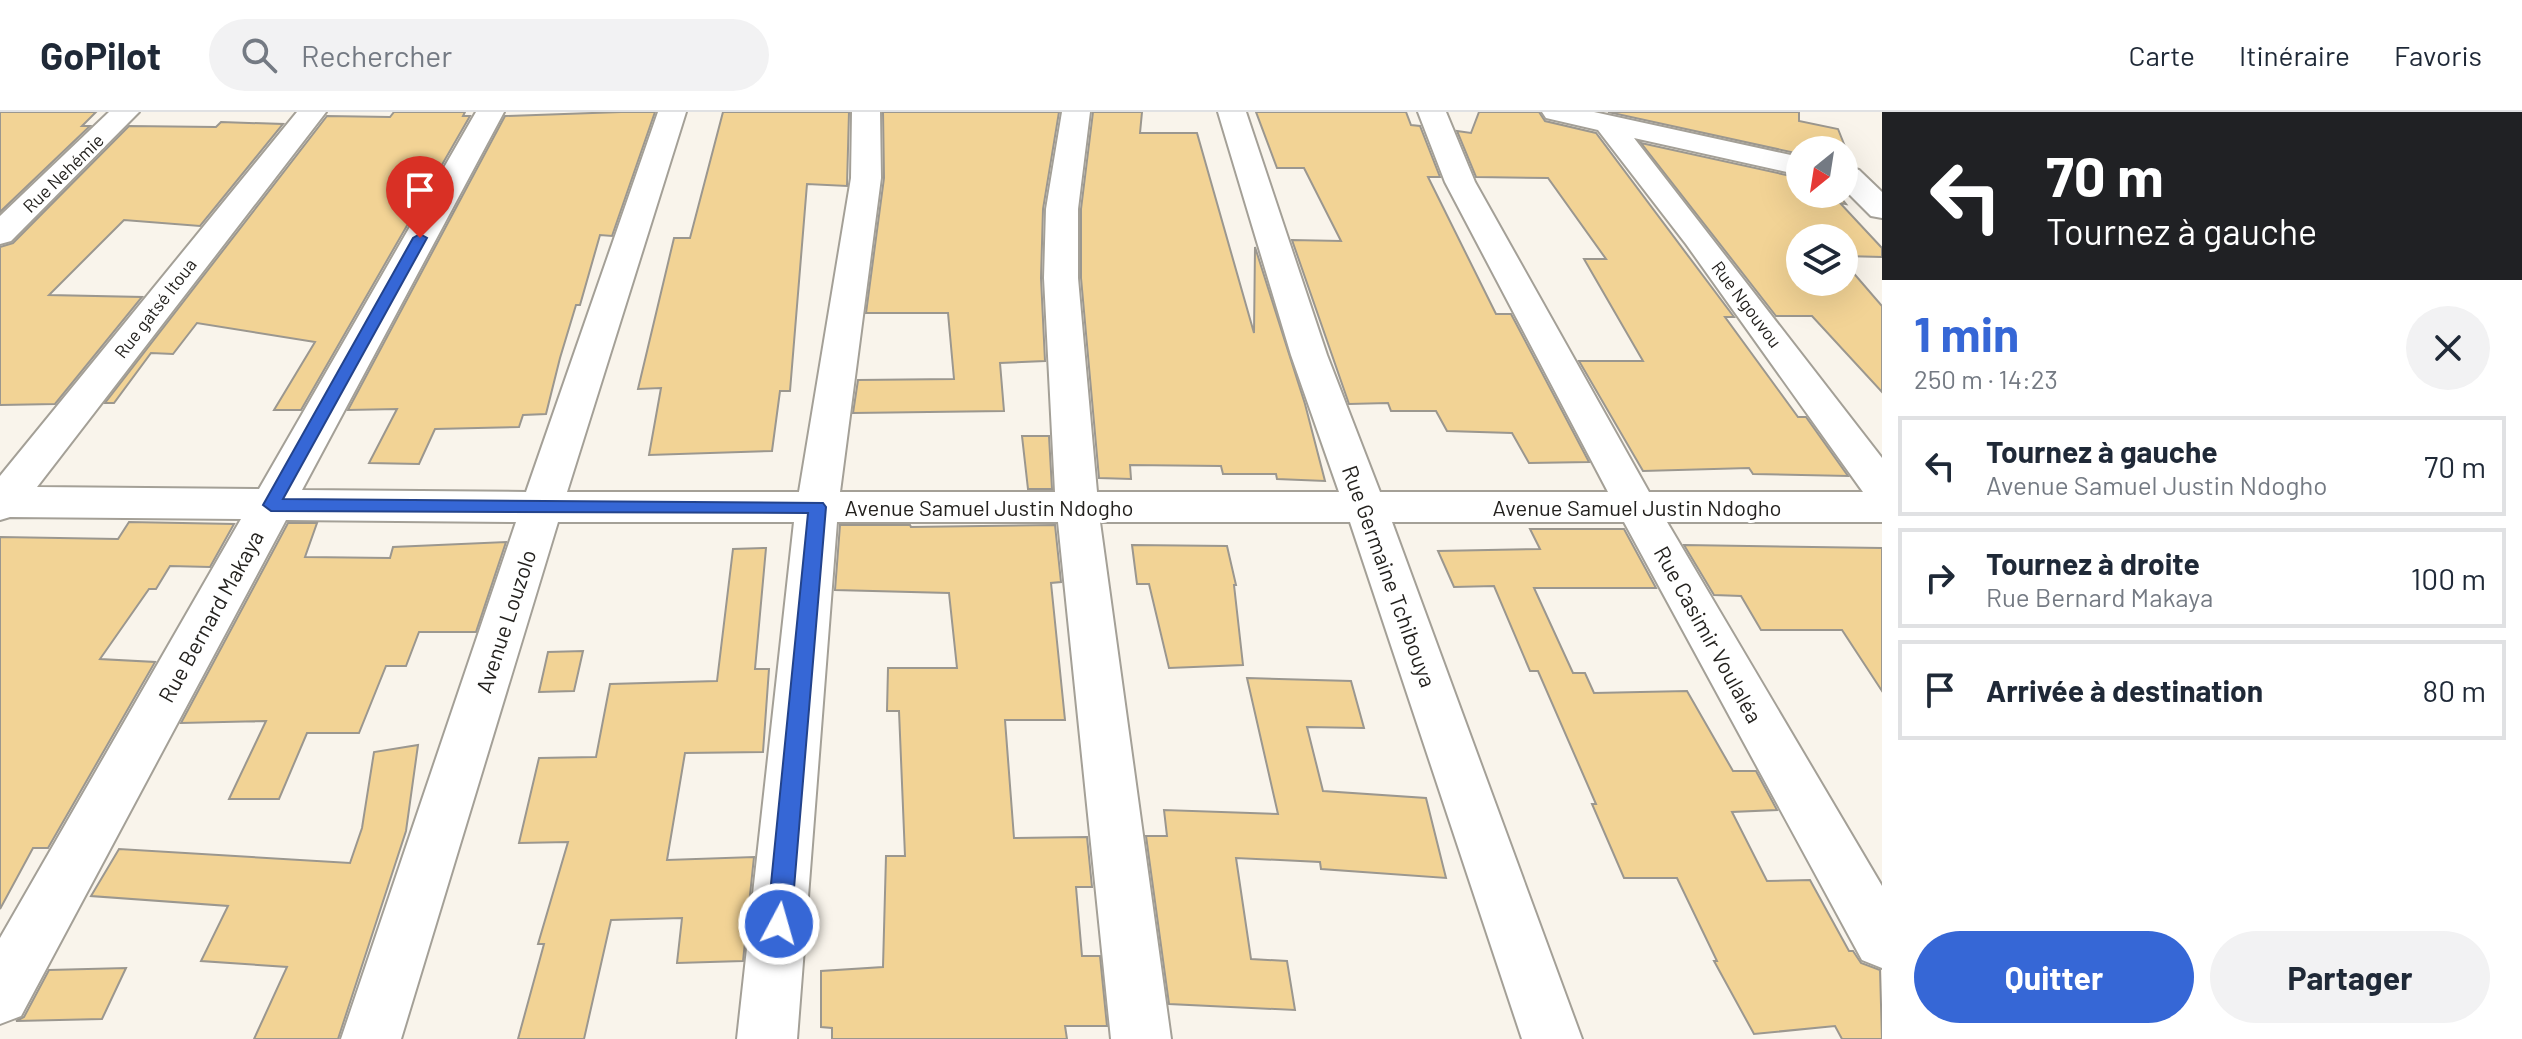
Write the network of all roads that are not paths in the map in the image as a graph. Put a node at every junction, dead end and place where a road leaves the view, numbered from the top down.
1 (125, 112) edge
2 (312, 112) edge
3 (490, 112) edge
4 (672, 112) edge
5 (866, 112) edge
6 (1076, 112) edge
7 (1232, 112) edge
8 (1432, 112) edge
9 (1556, 112) edge
10 (1608, 124) junction
11 (1679, 126) edge
12 (1786, 161) edge
13 (1858, 179) edge
14 (1882, 184) edge
15 (1858, 187) edge
16 (1882, 209) edge
17 (0, 234) edge
18 (1882, 487) edge
19 (1, 503) edge
20 (271, 505) junction
21 (1077, 506) junction
22 (542, 507) junction
23 (817, 507) junction
24 (1637, 507) junction
25 (1882, 507) edge
26 (1366, 508) junction
27 (1882, 940) edge
28 (0, 995) edge
29 (371, 1039) edge
30 (767, 1039) edge
31 (1141, 1039) edge
32 (1552, 1039) edge

1 - 17 street, Rue Nehémie
2 - 19 street, Rue gatsé Itoua
3 - 20 street, Rue Bernard Makaya
4 - 22 street, Avenue Louzolo
5 - 23 street
6 - 21 street
7 - 26 street, Rue Germaine Tchibouya
8 - 24 street, Rue Casimir Voulaléa
9 - 10 street
10 - 11 street
10 - 18 street, Rue Ngouvou
11 - 12 street
13 - 14 street
15 - 16 street
19 - 20 street, Avenue Samuel Justin Ndogho
20 - 22 street, Avenue Samuel Justin Ndogho
20 - 28 street, Rue Bernard Makaya
21 - 23 street, Avenue Samuel Justin Ndogho
21 - 26 street, Avenue Samuel Justin Ndogho
21 - 31 street
22 - 23 street, Avenue Samuel Justin Ndogho
22 - 29 street, Avenue Louzolo
23 - 30 street
24 - 25 street, Avenue Samuel Justin Ndogho
24 - 26 street, Avenue Samuel Justin Ndogho
24 - 27 street, Rue Casimir Voulaléa
26 - 32 street, Rue Germaine Tchibouya

